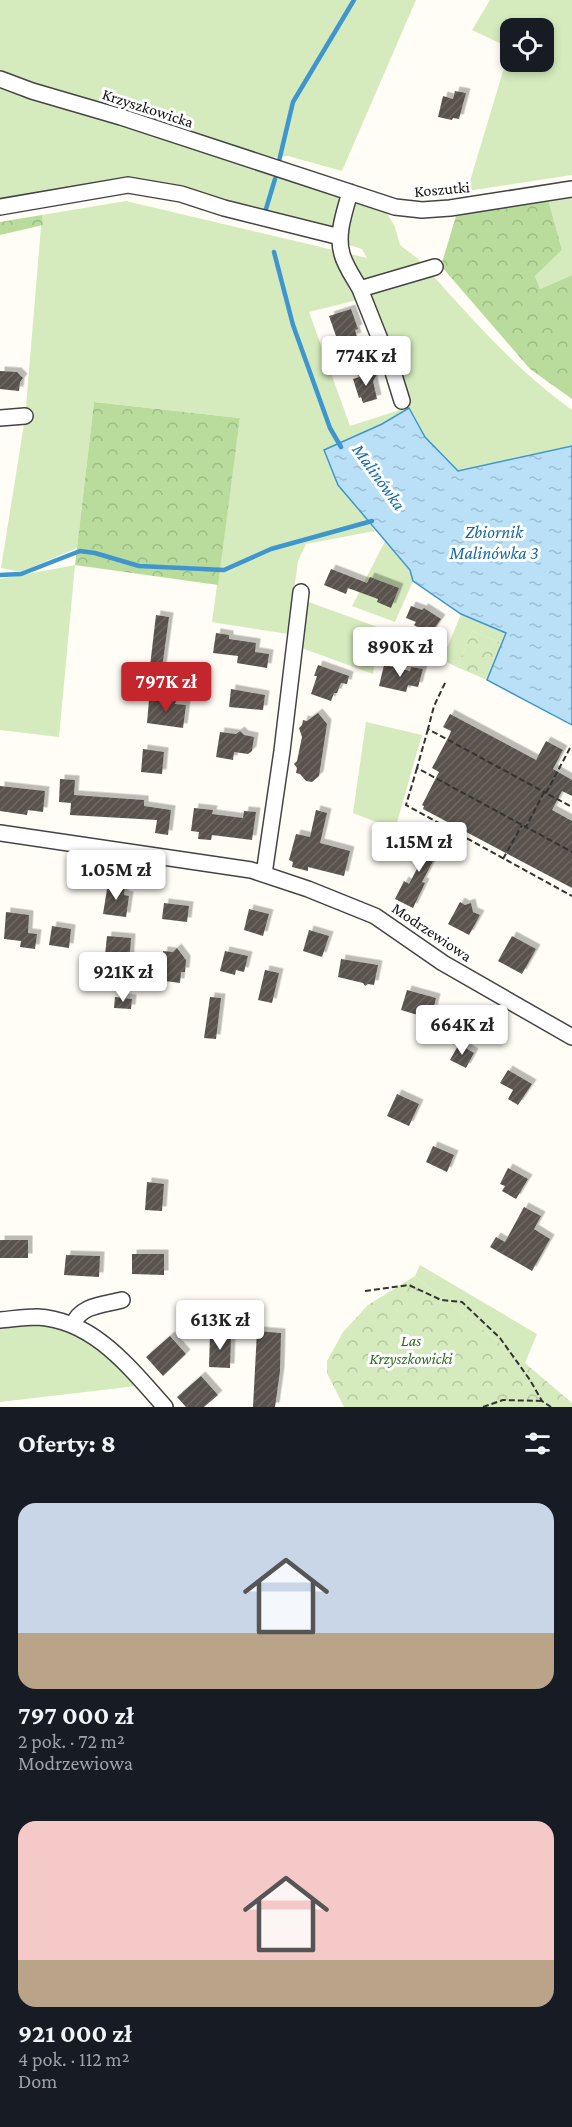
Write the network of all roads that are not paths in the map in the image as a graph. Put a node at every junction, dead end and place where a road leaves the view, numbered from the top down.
1 (0, 79) edge
2 (285, 170) joint
3 (572, 189) edge
4 (350, 192) junction
5 (0, 207) edge
6 (341, 245) junction
7 (435, 267) dead end
8 (360, 289) junction
9 (402, 401) dead end
10 (25, 417) dead end
11 (0, 418) edge
12 (301, 592) dead end
13 (0, 833) edge
14 (264, 874) junction
15 (572, 1037) edge
16 (122, 1300) dead end
17 (0, 1320) edge
18 (73, 1325) junction
19 (165, 1407) edge

1 - 2 street, Krzyszkowicka
2 - 4 street, Koszutki
3 - 4 street, Koszutki
4 - 6 street
5 - 6 street
6 - 8 street
7 - 8 street
8 - 9 street
10 - 11 street
12 - 14 street
13 - 14 street, Modrzewiowa
14 - 15 street, Modrzewiowa
16 - 18 street
17 - 18 street
18 - 19 street

